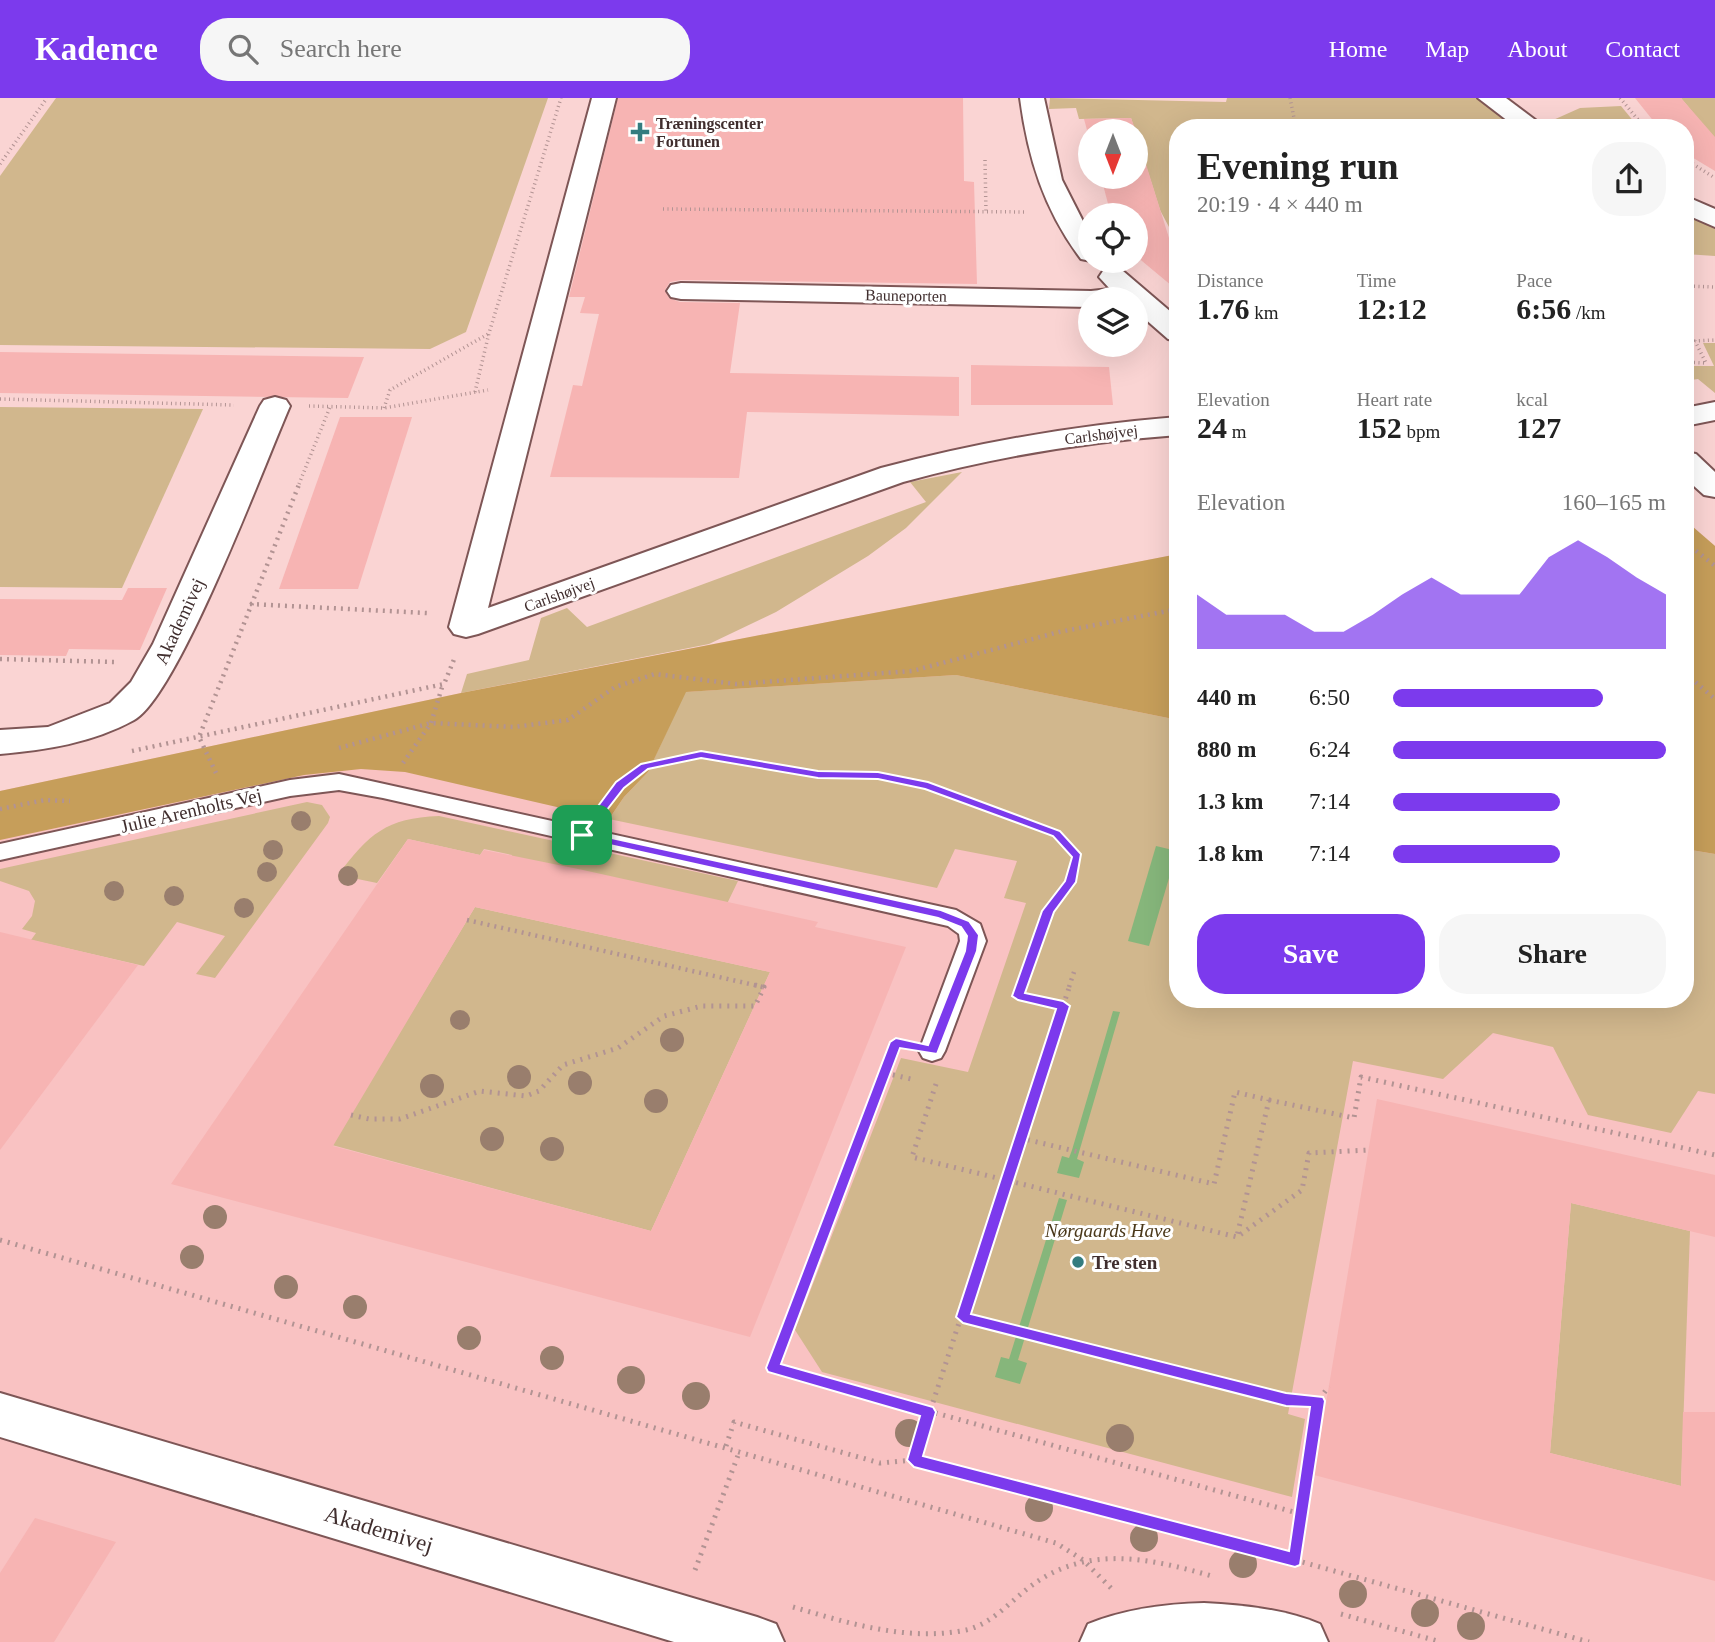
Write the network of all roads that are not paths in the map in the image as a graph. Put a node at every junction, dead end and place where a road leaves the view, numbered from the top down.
1 (604, 98) edge
2 (1032, 98) edge
3 (1490, 98) edge
4 (1521, 119) edge
5 (1694, 208) edge
6 (1715, 219) edge
7 (1078, 235) edge
8 (1109, 273) edge
9 (1123, 287) edge
10 (681, 291) dead end
11 (1078, 299) edge
12 (1148, 309) edge
13 (1169, 326) edge
14 (275, 406) dead end
15 (1715, 411) edge
16 (1694, 415) edge
17 (1169, 427) edge
18 (1694, 469) edge
19 (1715, 488) edge
20 (0, 742) edge
21 (0, 852) edge
22 (932, 1051) road end
23 (0, 1415) edge
24 (1114, 1620) edge
25 (772, 1624) edge
26 (1318, 1627) edge

1 - 17 street, Carlshøjvej
2 - 7 street
3 - 4 street
5 - 6 street
8 - 9 street
10 - 11 street, Bauneporten
12 - 13 street
14 - 20 street, Akademivej
15 - 16 street
18 - 19 street
21 - 22 lane, Julie Arenholts Vej
23 - 25 street, Akademivej
24 - 26 street

